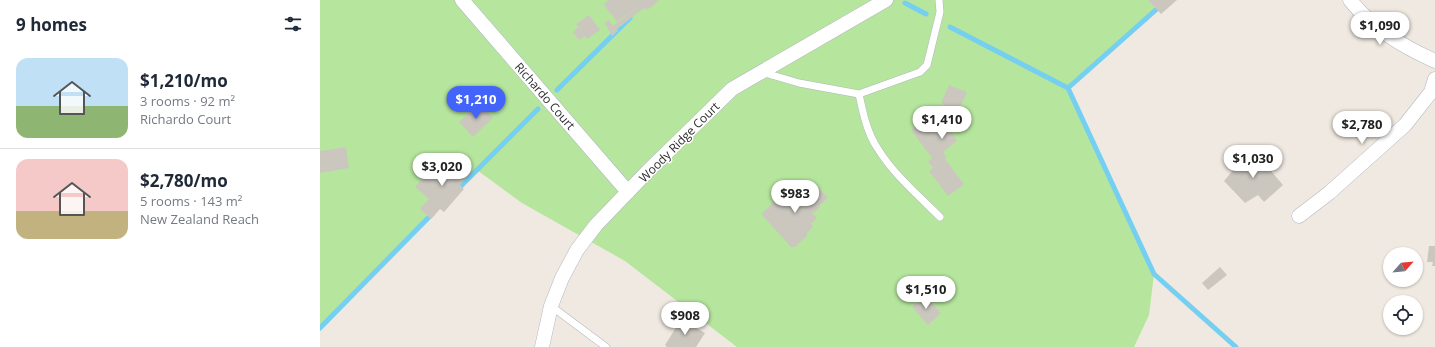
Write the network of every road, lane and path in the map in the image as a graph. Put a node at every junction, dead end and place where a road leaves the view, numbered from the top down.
1 (462, 0) edge
2 (886, 0) edge
3 (939, 0) edge
4 (1350, 0) edge
5 (1435, 61) edge
6 (761, 72) junction
7 (1435, 79) edge
8 (859, 94) junction
9 (628, 192) junction
10 (1299, 216) dead end
11 (940, 217) dead end
12 (551, 306) junction
13 (542, 347) edge
14 (606, 347) edge

1 - 9 street, Richardo Court
2 - 6 street, Woody Ridge Court
3 - 8 lane
4 - 5 street
6 - 8 lane
6 - 9 street, Woody Ridge Court
7 - 10 street
8 - 11 lane
9 - 12 street, Woody Ridge Court
12 - 13 street, Woody Ridge Court
12 - 14 lane

